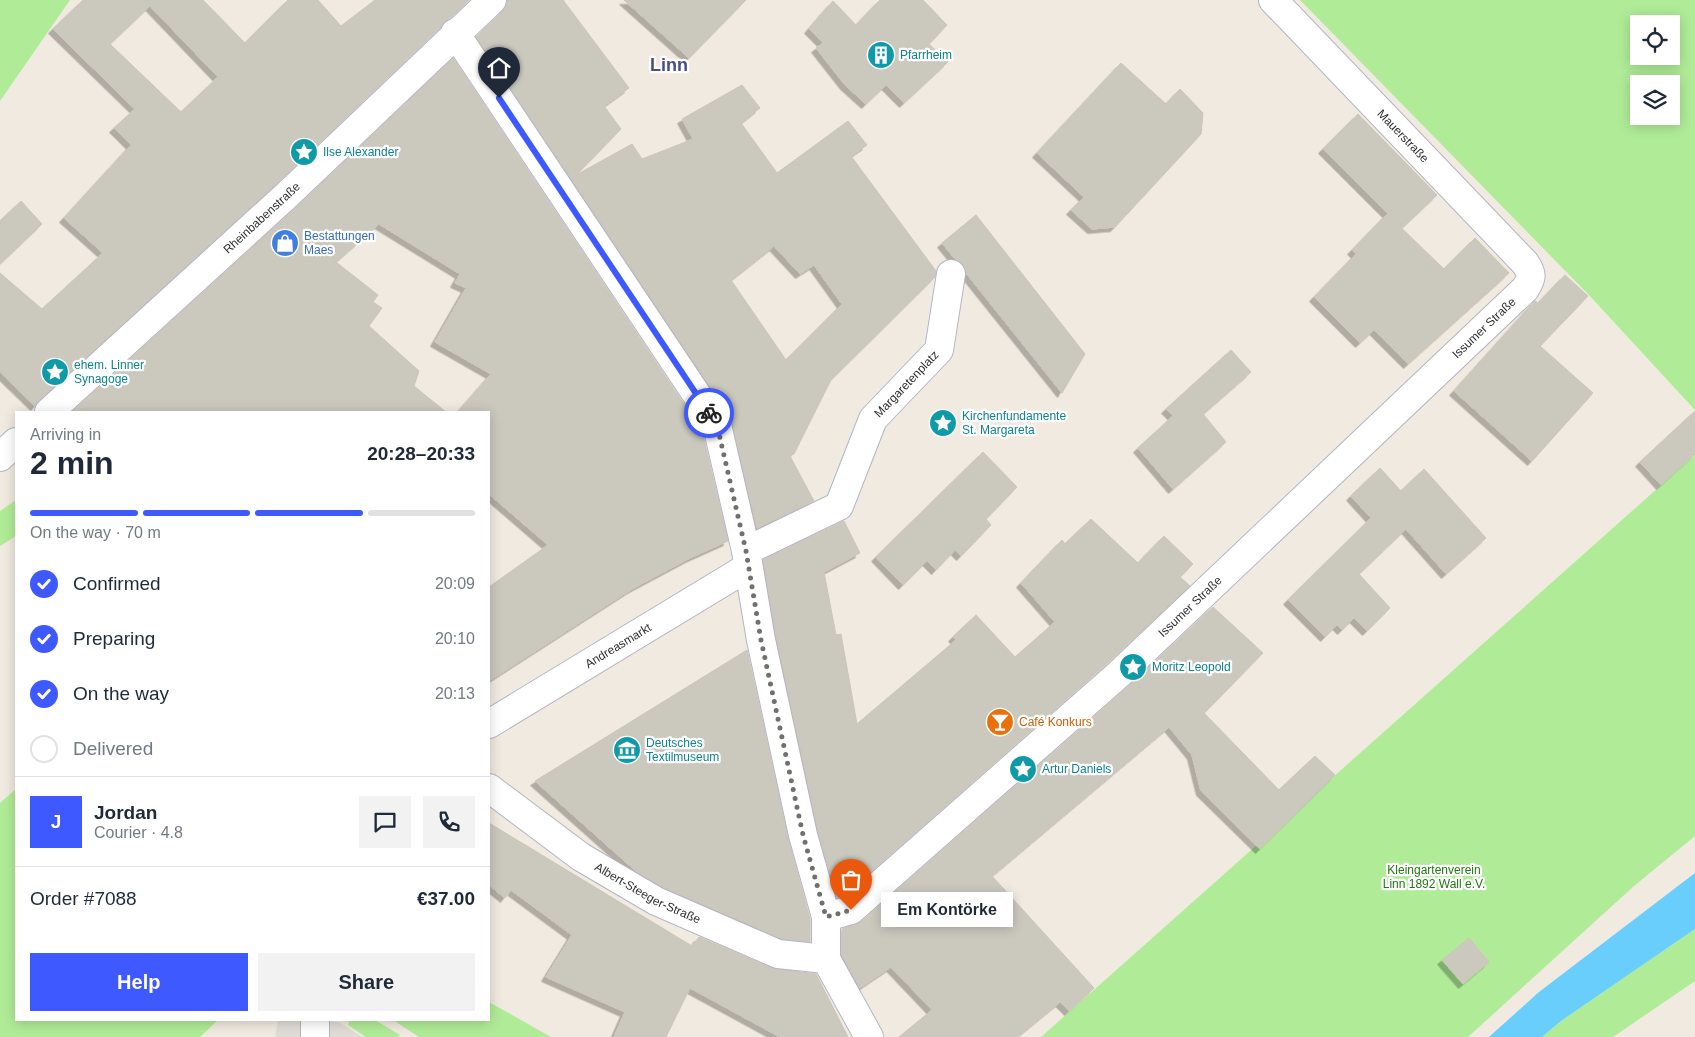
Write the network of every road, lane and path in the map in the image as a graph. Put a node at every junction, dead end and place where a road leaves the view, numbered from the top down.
1 (492, 0) edge
2 (1273, 0) edge
3 (455, 33) junction
4 (1531, 272) joint
5 (952, 274) dead end
6 (50, 411) edge
7 (15, 443) edge
8 (0, 457) edge
9 (747, 559) junction
10 (490, 723) edge
11 (490, 789) edge
12 (826, 917) junction
13 (826, 959) junction
14 (315, 1021) edge
15 (315, 1037) edge
16 (869, 1037) edge

1 - 3 street, Rheinbabenstraße
2 - 4 street, Mauerstraße
3 - 6 street, Rheinbabenstraße
3 - 9 street
4 - 12 street, Issumer Straße
5 - 9 street, Margaretenplatz
7 - 8 street
9 - 10 street, Andreasmarkt
9 - 12 street
11 - 13 street, Albert-Steeger-Straße
12 - 13 street
13 - 16 street
14 - 15 street

